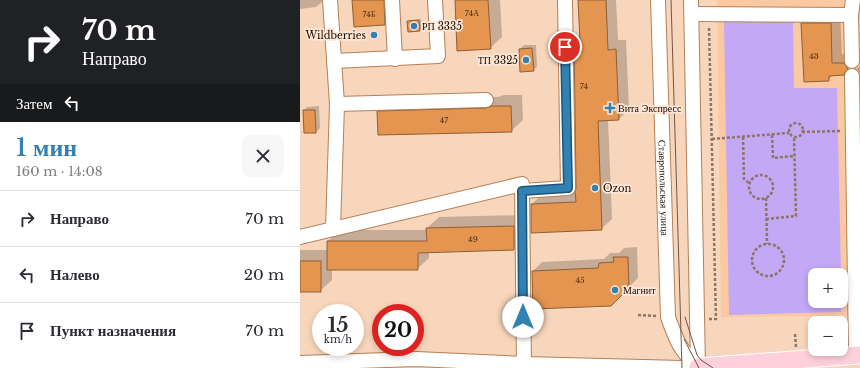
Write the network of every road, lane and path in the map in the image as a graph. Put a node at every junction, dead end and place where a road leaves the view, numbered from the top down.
1 (330, 0) edge
2 (392, 0) edge
3 (435, 0) edge
4 (564, 0) edge
5 (658, 0) edge
6 (691, 0) edge
7 (853, 0) edge
8 (692, 14) junction
9 (851, 15) junction
10 (395, 59) junction
11 (334, 61) junction
12 (852, 61) dead end
13 (852, 76) dead end
14 (486, 100) dead end
15 (337, 104) junction
16 (853, 131) junction
17 (802, 132) junction
18 (789, 133) junction
19 (772, 135) junction
20 (743, 137) junction
21 (794, 137) junction
22 (712, 138) dead end
23 (794, 156) junction
24 (749, 183) junction
25 (522, 191) junction
26 (766, 198) junction
27 (766, 219) junction
28 (333, 229) junction
29 (300, 237) edge
30 (767, 244) junction
31 (858, 266) edge
32 (858, 355) edge
33 (300, 363) edge
34 (416, 364) edge
35 (524, 366) edge
36 (698, 368) edge

1 - 11 street
2 - 10 street
3 - 10 street
4 - 25 street
5 - 36 street, Ставропольская улица
6 - 8 street
7 - 9 street
8 - 9 street
8 - 36 street
9 - 12 street
10 - 11 street
11 - 15 street
13 - 16 street
14 - 15 street
15 - 28 street
16 - 17 path
16 - 31 street
17 - 18 path
17 - 21 path
18 - 19 path
18 - 21 path
19 - 20 path
19 - 23 path
20 - 22 path
20 - 24 path
21 - 23 path
23 - 27 path
24 - 26 path
24 - 26 path
25 - 28 street
25 - 35 street
26 - 27 path
27 - 30 path
28 - 29 street
30 - 30 path
31 - 32 street
32 - 36 main road
33 - 34 street
34 - 35 street
35 - 36 street

